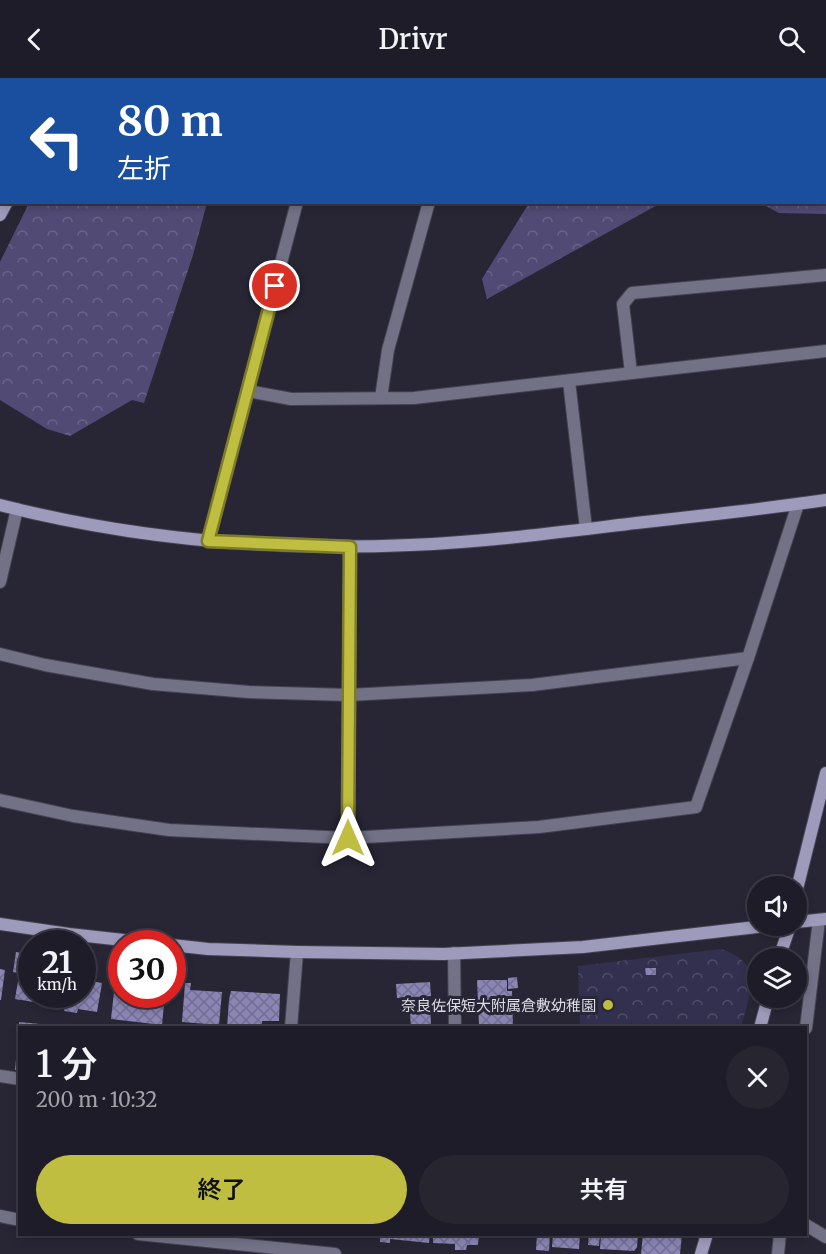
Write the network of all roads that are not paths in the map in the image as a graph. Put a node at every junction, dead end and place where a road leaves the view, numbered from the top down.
1 (296, 204) edge
2 (428, 204) edge
3 (826, 275) edge
4 (826, 351) edge
5 (631, 373) junction
6 (569, 381) junction
7 (248, 392) junction
8 (381, 398) junction
9 (826, 501) edge
10 (798, 504) junction
11 (0, 505) edge
12 (17, 509) junction
13 (586, 529) junction
14 (208, 541) junction
15 (350, 547) junction
16 (0, 582) edge
17 (0, 654) edge
18 (748, 658) junction
19 (349, 695) junction
20 (826, 773) edge
21 (0, 800) edge
22 (822, 805) edge
23 (348, 838) junction
24 (801, 876) edge
25 (822, 920) edge
26 (807, 921) edge
27 (0, 924) edge
28 (747, 928) edge
29 (108, 938) edge
30 (186, 946) edge
31 (297, 952) junction
32 (454, 953) junction
33 (765, 1008) edge
34 (291, 1026) edge
35 (454, 1026) edge
36 (761, 1026) edge
37 (806, 1026) edge
38 (0, 1076) edge
39 (18, 1080) edge
40 (0, 1216) edge
41 (18, 1220) edge
42 (807, 1226) edge
43 (163, 1236) edge
44 (706, 1236) edge
45 (780, 1236) edge
46 (826, 1237) edge
47 (273, 1245) edge
48 (335, 1254) edge
49 (701, 1254) edge
50 (778, 1254) edge

1 - 7 street
2 - 8 street
3 - 5 street
4 - 5 street
5 - 6 street
6 - 8 street
6 - 13 street
7 - 8 street
7 - 14 street
9 - 10 street
10 - 13 street
10 - 18 street
11 - 12 street
12 - 14 street
12 - 16 street
13 - 15 street
14 - 15 street
15 - 19 street
17 - 19 street
18 - 19 street
18 - 23 street
19 - 23 street
20 - 22 street
21 - 23 street
22 - 24 street
25 - 26 street
25 - 37 street
27 - 29 street
28 - 32 street
30 - 31 street
31 - 32 street
31 - 34 street
32 - 35 street
33 - 36 street
38 - 39 street
40 - 41 street
42 - 46 street
43 - 47 street
44 - 49 street
45 - 50 street
47 - 48 street

